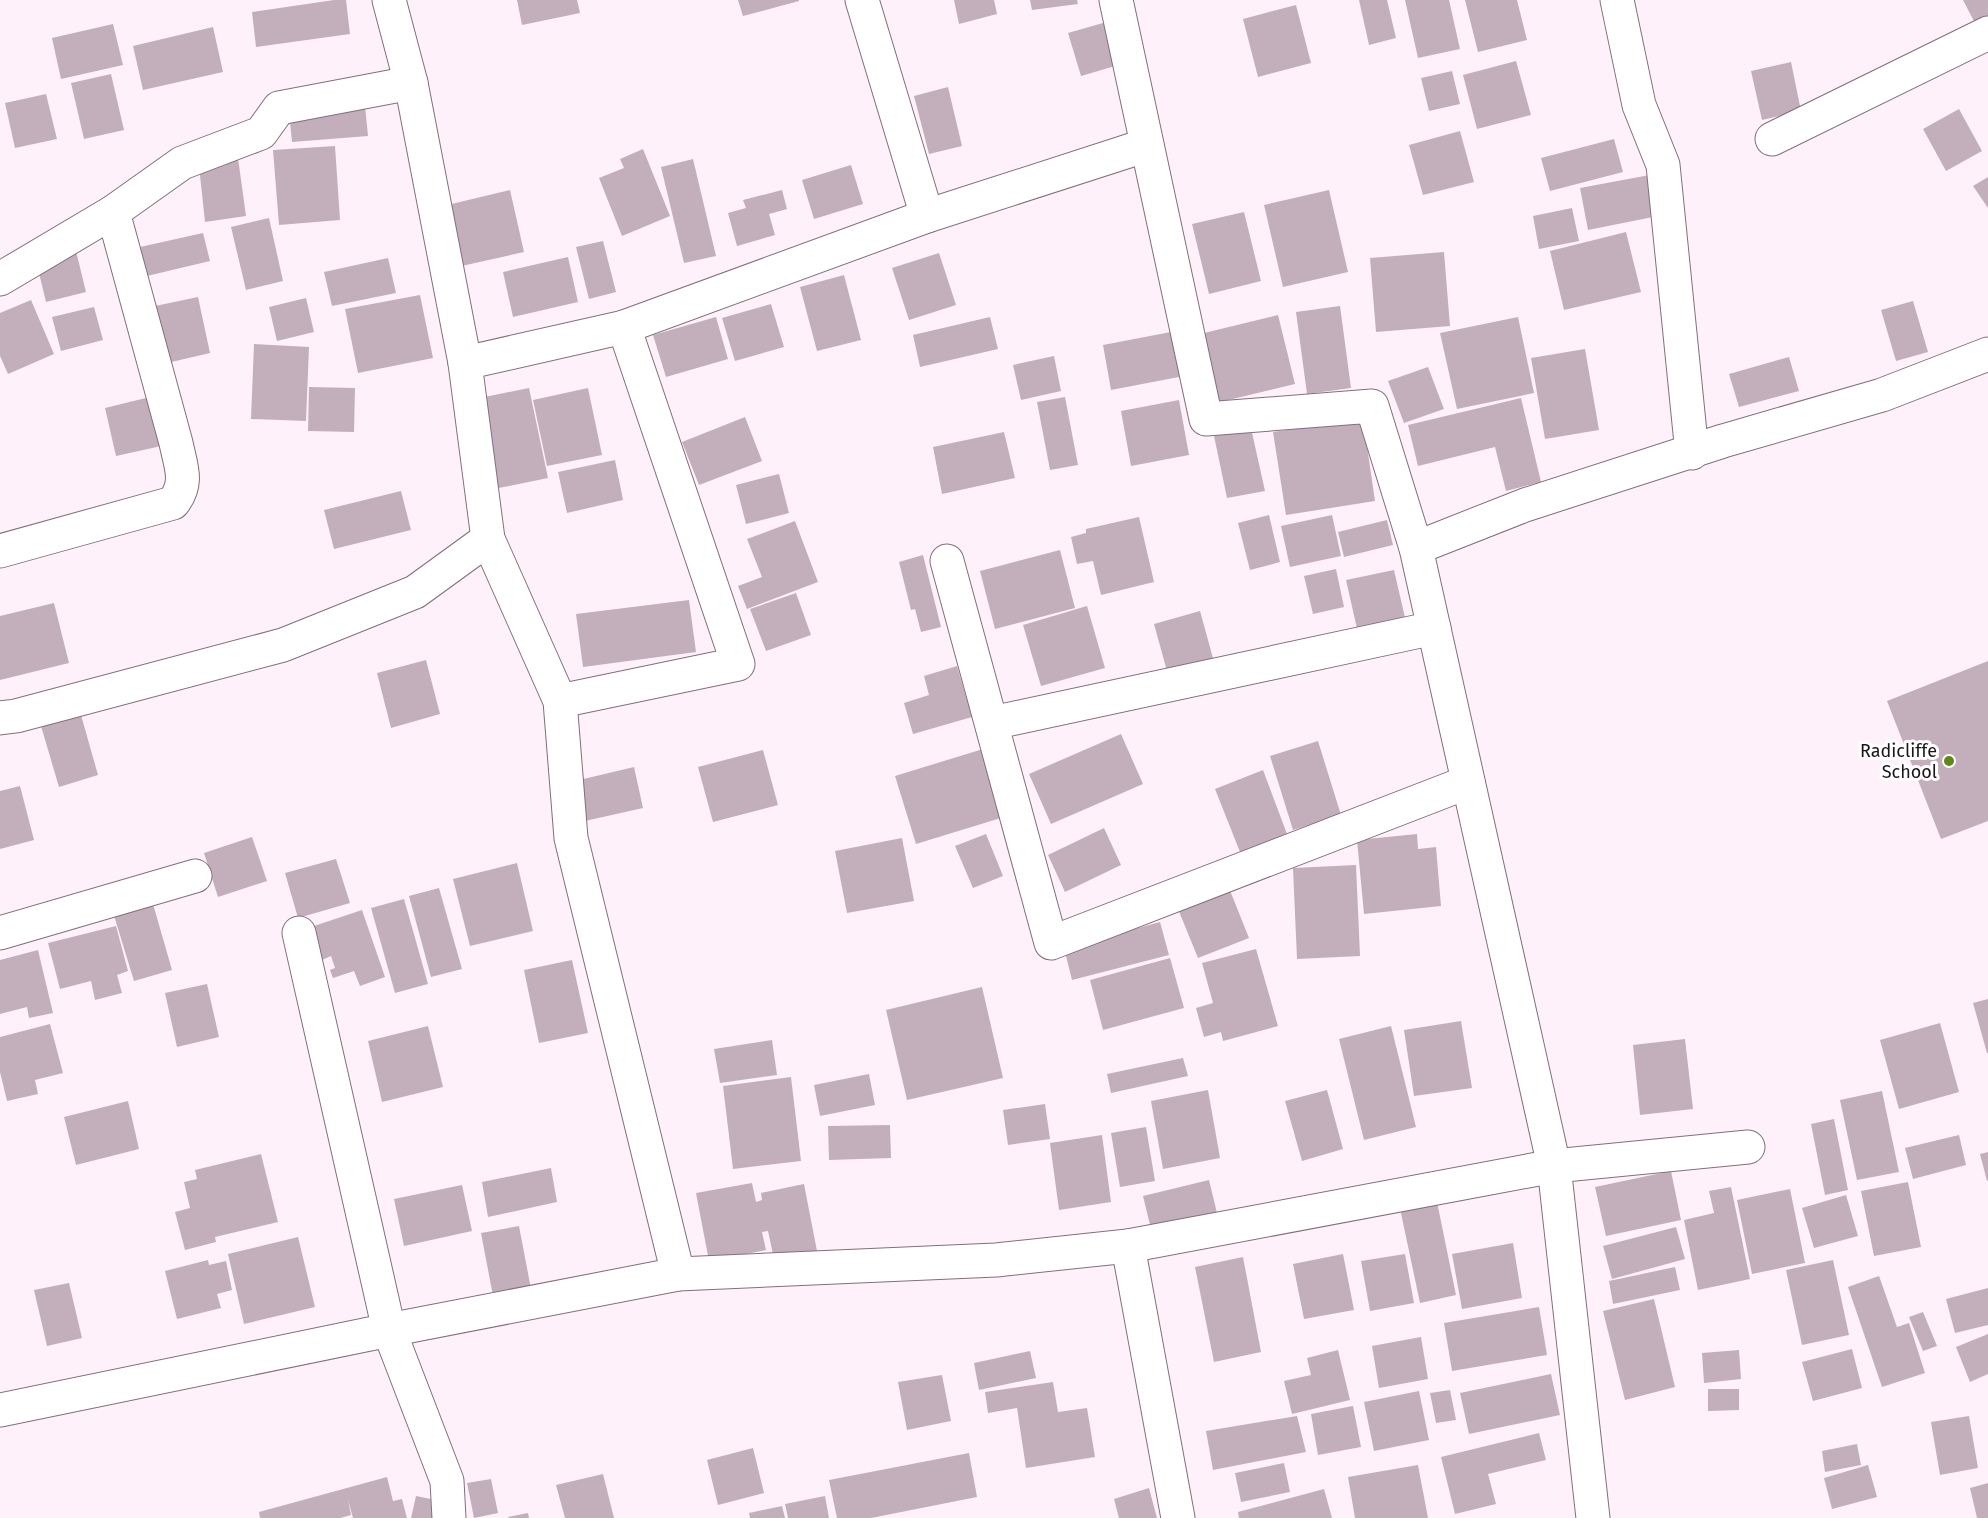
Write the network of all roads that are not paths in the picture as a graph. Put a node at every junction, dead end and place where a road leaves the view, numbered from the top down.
1 (389, 0) edge
2 (862, 0) edge
3 (1116, 0) edge
4 (1617, 0) edge
5 (1988, 33) edge
6 (411, 83) junction
7 (1772, 139) dead end
8 (1147, 145) junction
9 (113, 212) junction
10 (927, 216) junction
11 (0, 279) edge
12 (624, 327) junction
13 (1988, 354) edge
14 (465, 363) junction
15 (1692, 453) junction
16 (488, 539) junction
17 (1416, 548) junction
18 (0, 551) edge
19 (947, 561) dead end
20 (1434, 628) junction
21 (560, 701) junction
22 (0, 718) edge
23 (992, 723) junction
24 (1468, 782) junction
25 (195, 876) dead end
26 (0, 933) edge
27 (299, 933) dead end
28 (1748, 1147) dead end
29 (1554, 1166) junction
30 (1128, 1246) junction
31 (678, 1274) junction
32 (389, 1330) junction
33 (0, 1410) edge
34 (449, 1518) edge
35 (1178, 1518) edge
36 (1593, 1518) edge

1 - 6 street
2 - 10 street
3 - 8 street
4 - 15 street
5 - 7 street
6 - 9 street
6 - 14 street
8 - 10 street
8 - 17 street
9 - 11 street
9 - 18 street
10 - 12 street
12 - 14 street
12 - 21 street
13 - 15 street
14 - 16 street
15 - 17 street
16 - 21 street
16 - 22 street
17 - 20 street
19 - 23 street
20 - 23 street
20 - 24 street
21 - 31 street
23 - 24 street
24 - 29 street
25 - 26 street
27 - 32 street
28 - 29 street
29 - 30 street
29 - 36 street
30 - 31 street
30 - 35 street
31 - 32 street
32 - 33 street
32 - 34 street

